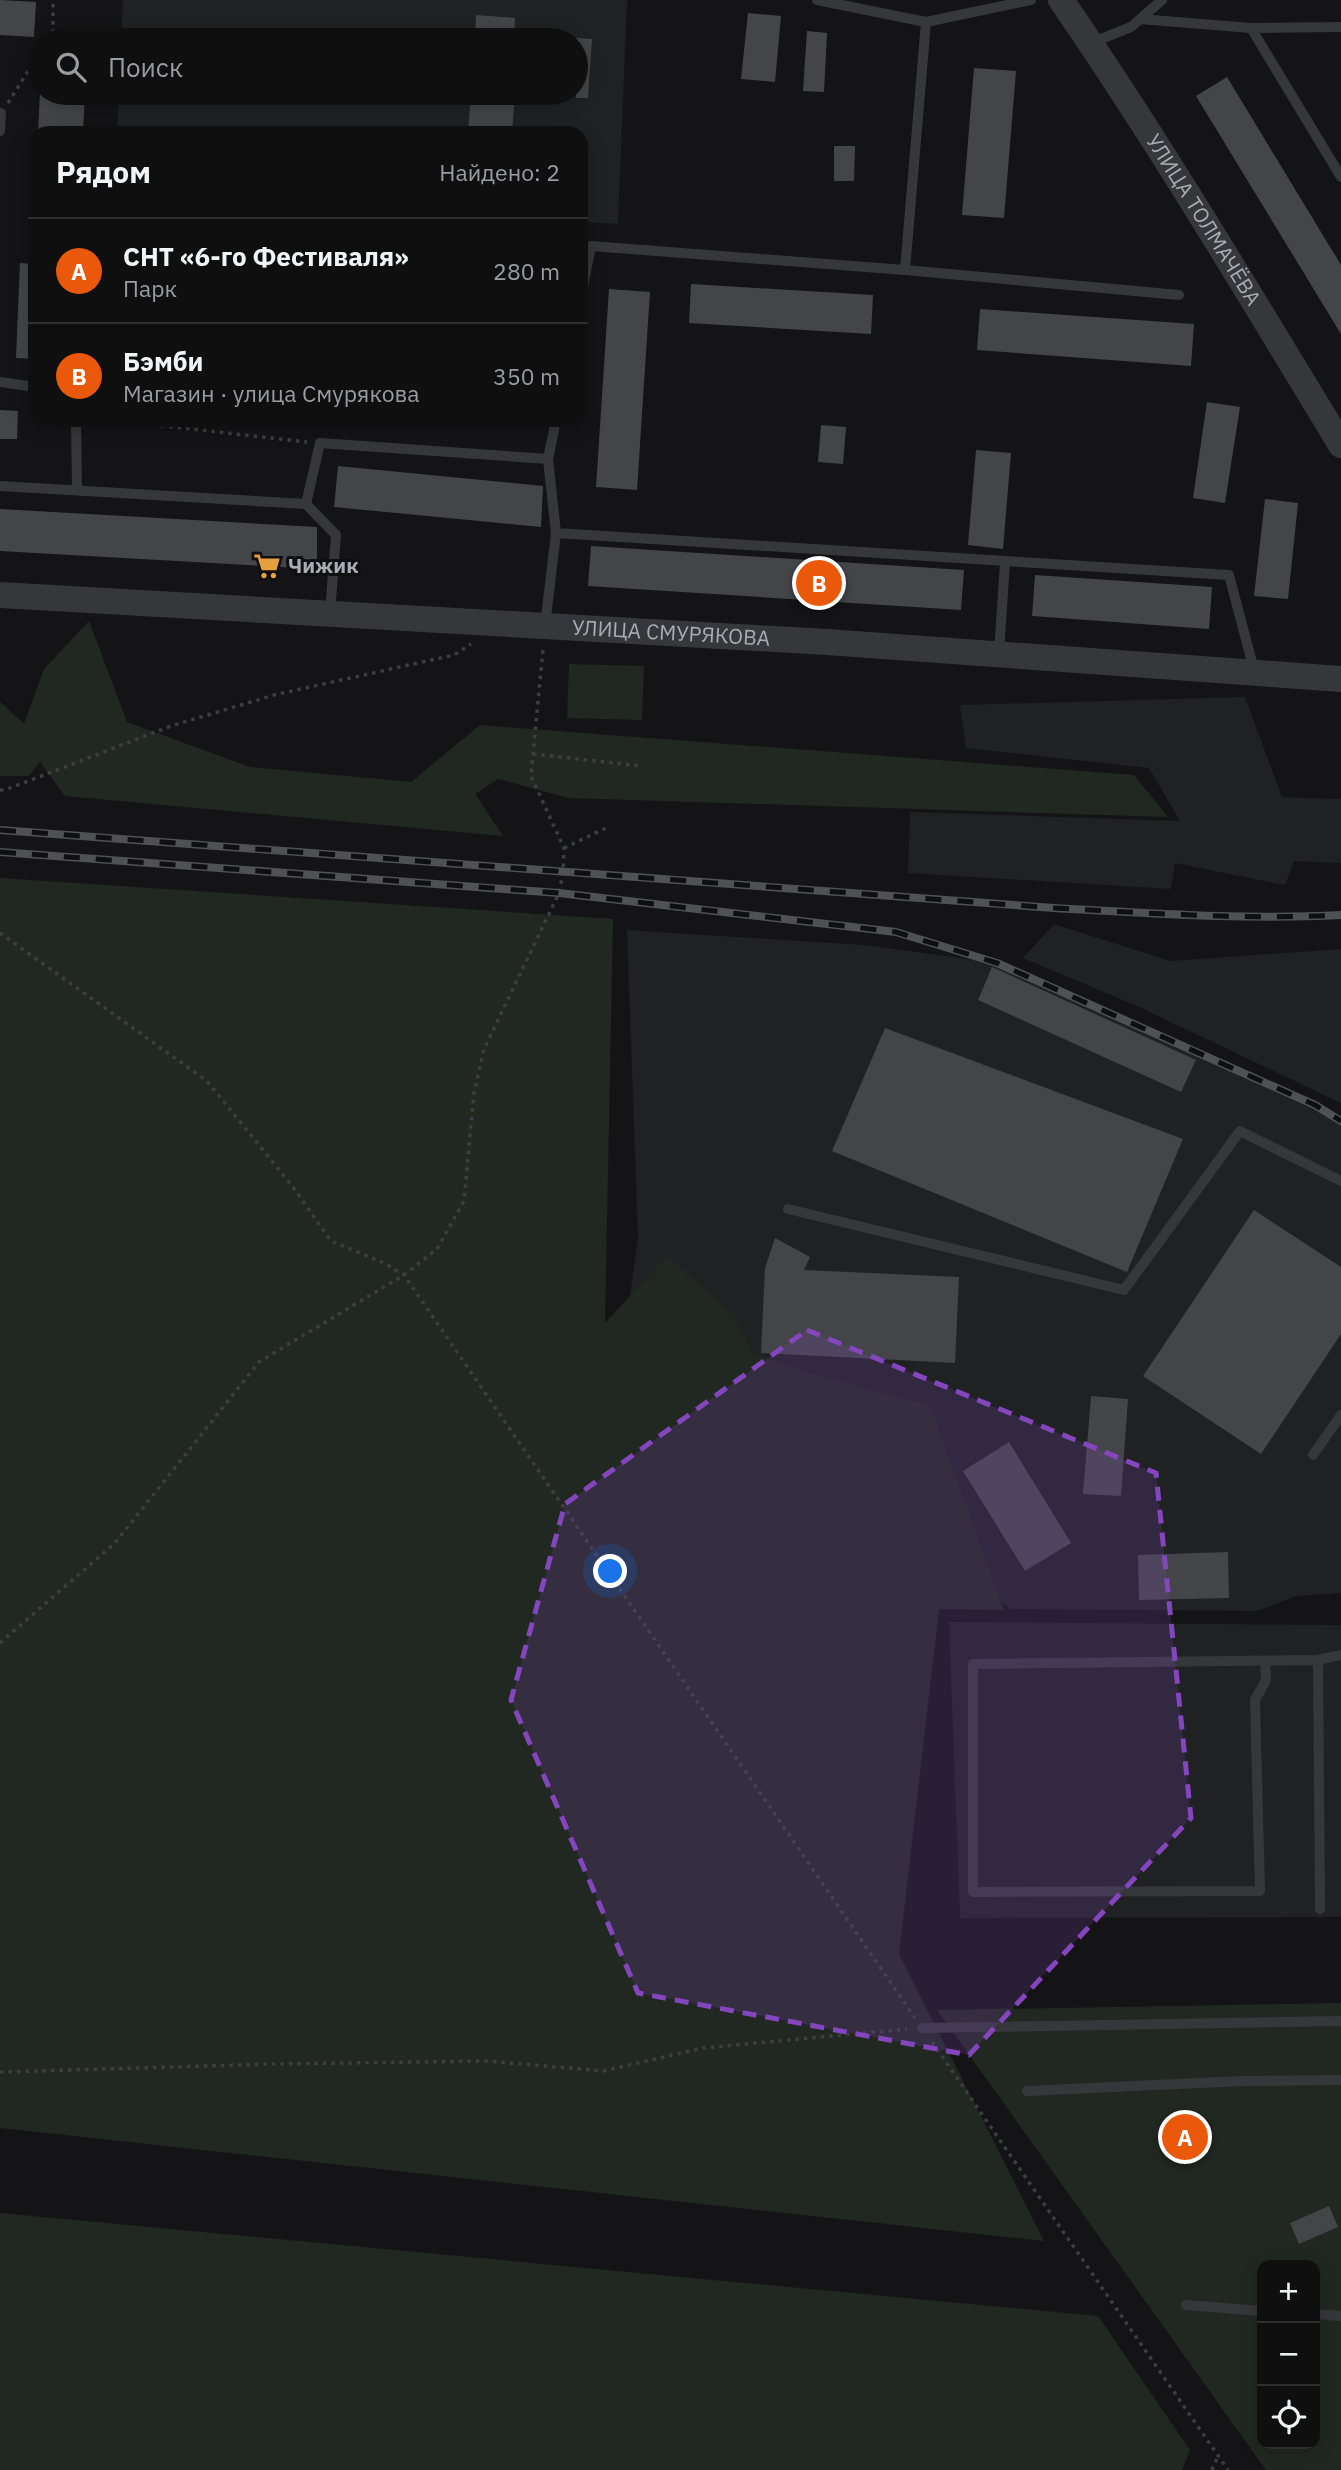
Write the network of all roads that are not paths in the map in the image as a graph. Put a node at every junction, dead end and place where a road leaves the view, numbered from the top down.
1 (817, 0) edge
2 (1031, 0) edge
3 (1061, 0) edge
4 (1162, 0) edge
5 (1140, 19) junction
6 (926, 22) junction
7 (1251, 27) junction
8 (1341, 27) edge
9 (1091, 43) junction
10 (1, 113) edge
11 (0, 131) edge
12 (1341, 177) edge
13 (588, 261) edge
14 (905, 270) junction
15 (1179, 295) dead end
16 (0, 383) edge
17 (28, 386) edge
18 (76, 427) edge
19 (555, 427) edge
20 (1341, 444) edge
21 (548, 459) junction
22 (0, 485) edge
23 (77, 490) junction
24 (306, 504) junction
25 (556, 533) junction
26 (1005, 562) junction
27 (0, 595) edge
28 (330, 614) junction
29 (545, 626) junction
30 (999, 653) junction
31 (1254, 671) junction
32 (1341, 679) edge
33 (1341, 1181) edge
34 (788, 1209) dead end
35 (1341, 1415) edge
36 (1313, 1455) dead end
37 (1341, 1655) edge
38 (1318, 1660) junction
39 (1265, 1661) junction
40 (1320, 1909) dead end
41 (1341, 2021) edge
42 (922, 2028) road end
43 (1341, 2080) edge
44 (1027, 2091) dead end
45 (1186, 2305) dead end
46 (1257, 2311) edge
47 (1320, 2314) edge
48 (1341, 2316) edge

1 - 6 lane
2 - 6 lane
3 - 9 street, УЛИЦА ТОЛМАЧЁВА
4 - 5 lane
5 - 7 lane
5 - 9 lane
6 - 14 lane
7 - 8 lane
7 - 12 lane
9 - 20 street, УЛИЦА ТОЛМАЧЁВА
10 - 11 lane
13 - 14 lane
14 - 15 lane
16 - 17 lane
18 - 23 lane
19 - 21 lane
21 - 24 lane
21 - 25 lane
22 - 23 lane
23 - 24 lane
24 - 28 lane
25 - 26 lane
25 - 29 lane
26 - 30 lane
26 - 31 lane
27 - 28 street, УЛИЦА СМУРЯКОВА
28 - 29 street, УЛИЦА СМУРЯКОВА
29 - 30 street, УЛИЦА СМУРЯКОВА
30 - 31 street, УЛИЦА СМУРЯКОВА
31 - 32 street, УЛИЦА СМУРЯКОВА
33 - 34 lane
35 - 36 lane
37 - 38 lane
38 - 39 lane
38 - 40 lane
39 - 39 lane
41 - 42 lane
43 - 44 lane
45 - 46 lane
47 - 48 lane

